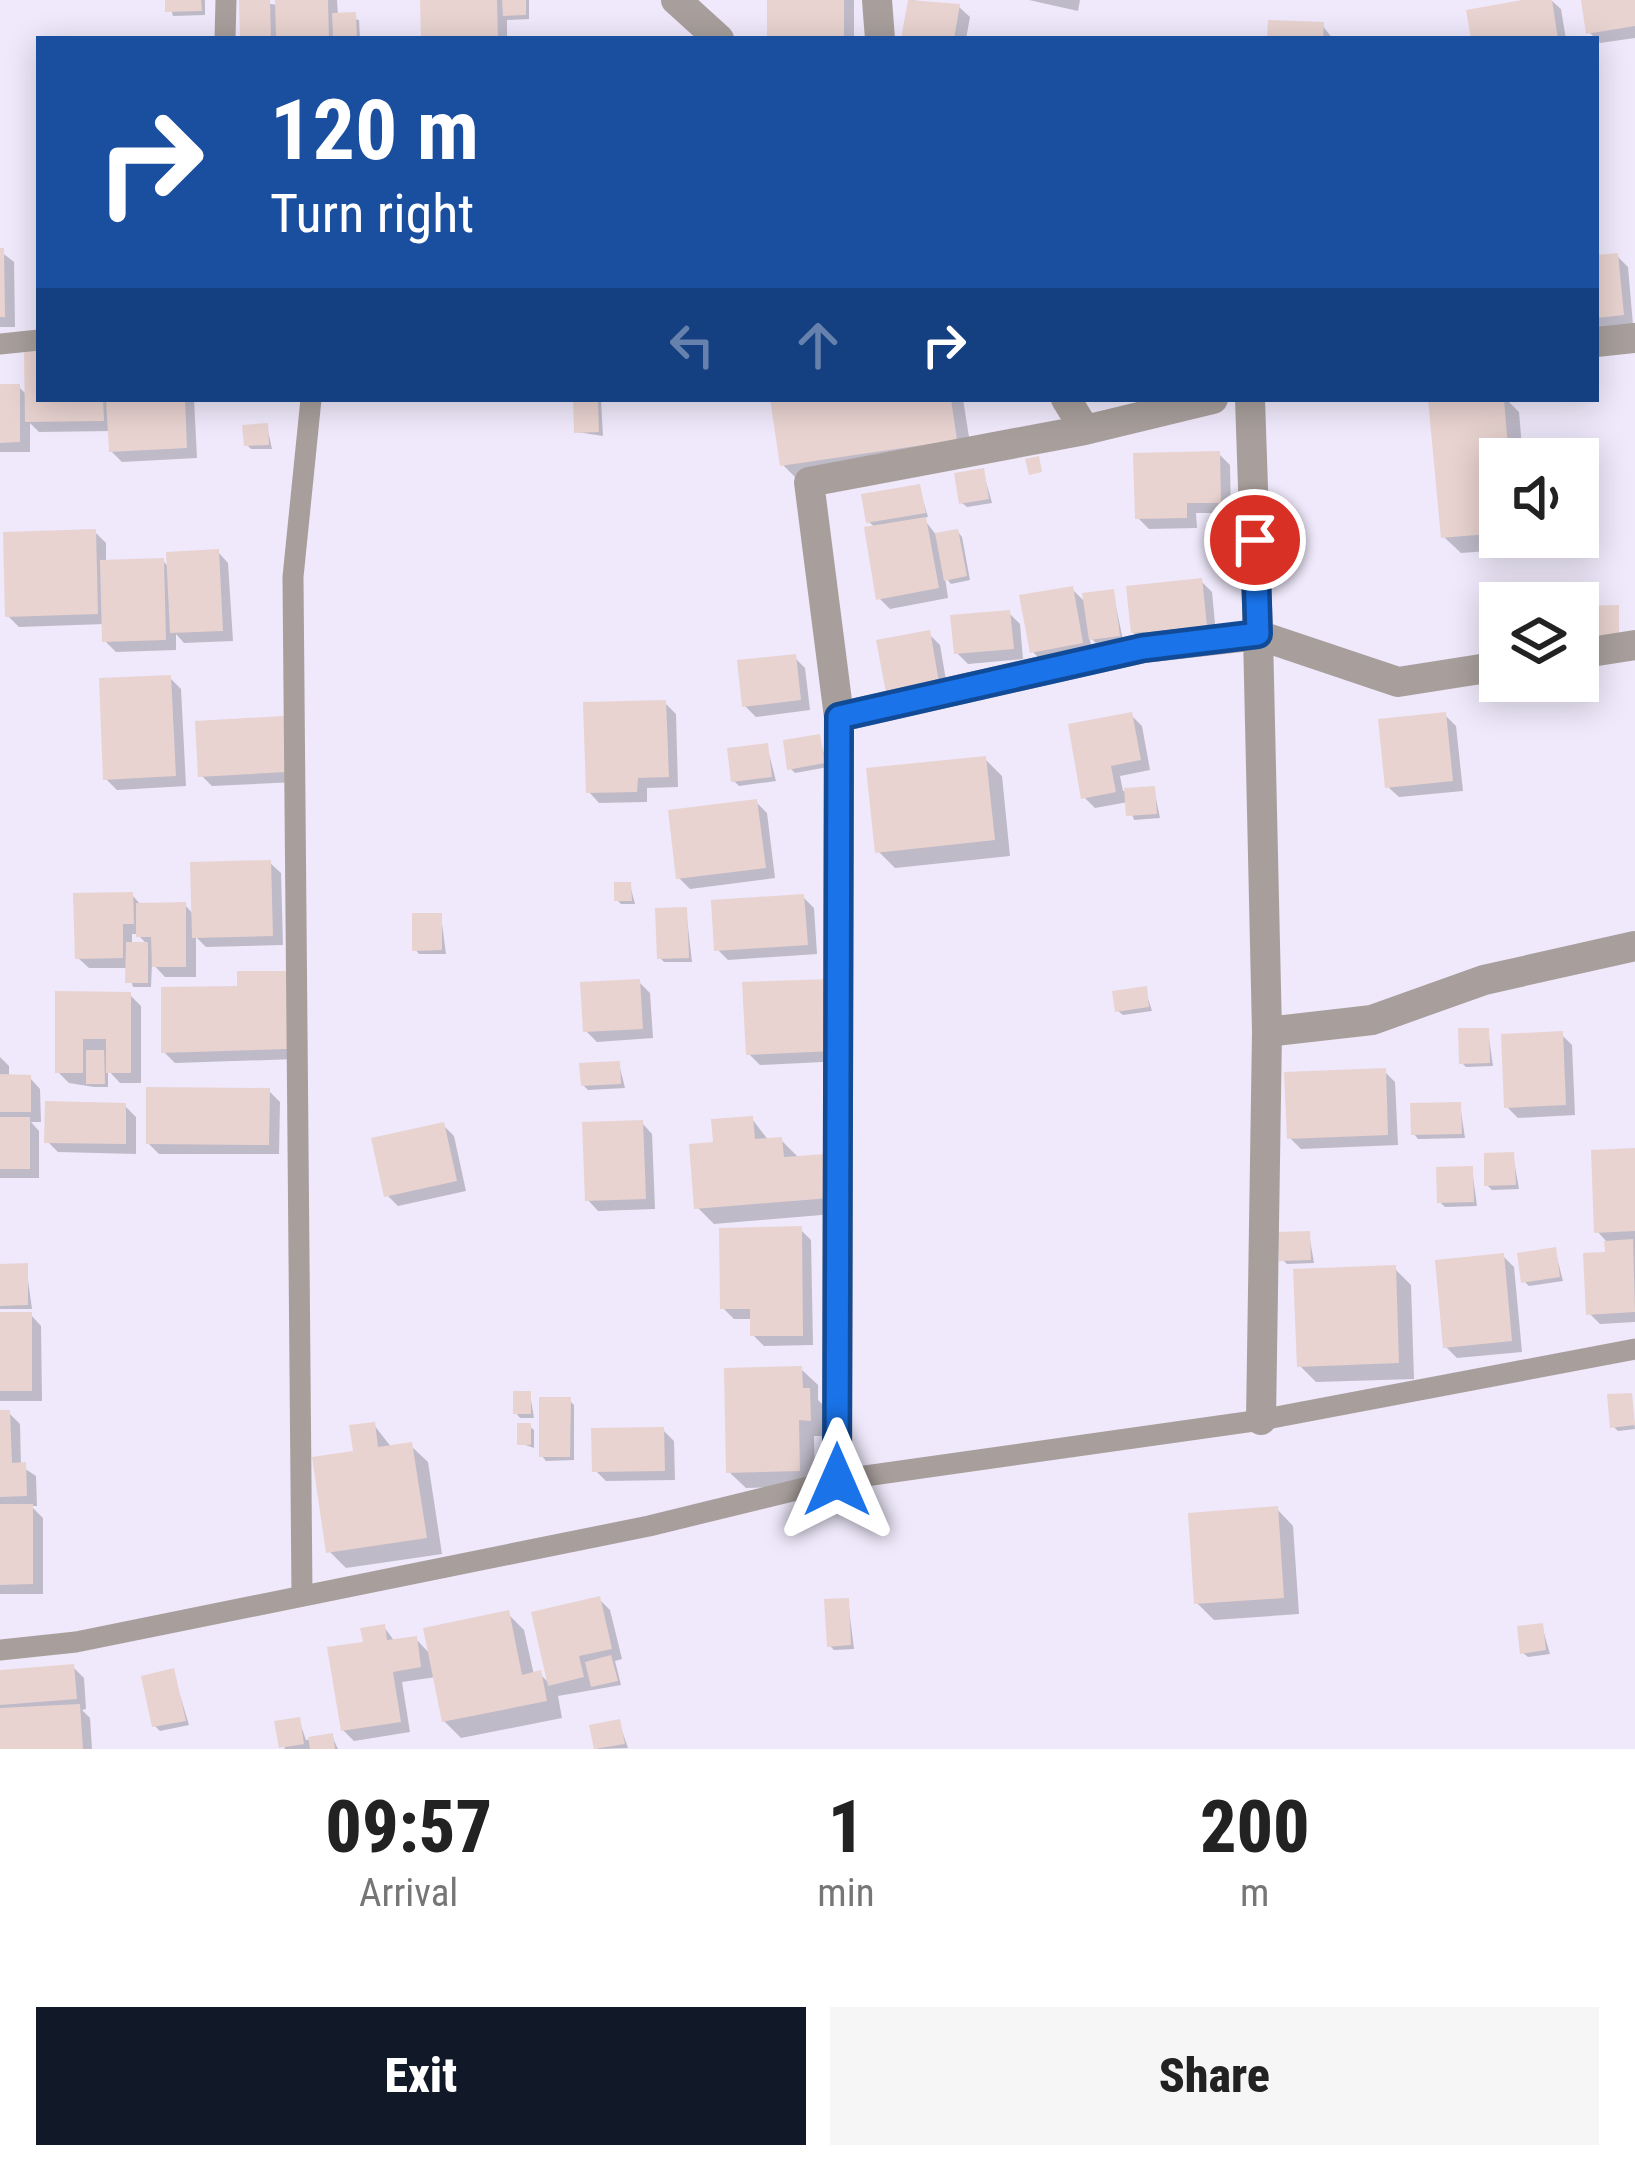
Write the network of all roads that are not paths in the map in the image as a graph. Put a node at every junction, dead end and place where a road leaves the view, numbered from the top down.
1 (226, 0) edge
2 (676, 0) edge
3 (877, 0) edge
4 (226, 36) edge
5 (716, 36) edge
6 (880, 36) edge
7 (1635, 338) edge
8 (36, 340) edge
9 (1599, 342) edge
10 (0, 344) edge
11 (310, 402) edge
12 (1068, 402) edge
13 (1202, 402) edge
14 (1250, 402) edge
15 (1085, 430) junction
16 (1258, 634) junction
17 (1635, 645) edge
18 (1599, 651) edge
19 (1479, 669) edge
20 (839, 717) junction
21 (1635, 946) edge
22 (1267, 1032) junction
23 (1635, 1349) edge
24 (1261, 1420) junction
25 (837, 1480) junction
26 (302, 1596) junction
27 (0, 1650) edge

1 - 4 lane
2 - 5 street
3 - 6 street
7 - 9 street
8 - 10 lane
11 - 26 lane
12 - 15 street
13 - 15 street
14 - 16 street
15 - 20 street
16 - 19 street
16 - 20 street
16 - 22 street
17 - 18 street
20 - 25 street
21 - 22 street
22 - 24 street
23 - 24 lane
24 - 25 lane
25 - 26 lane
26 - 27 lane

